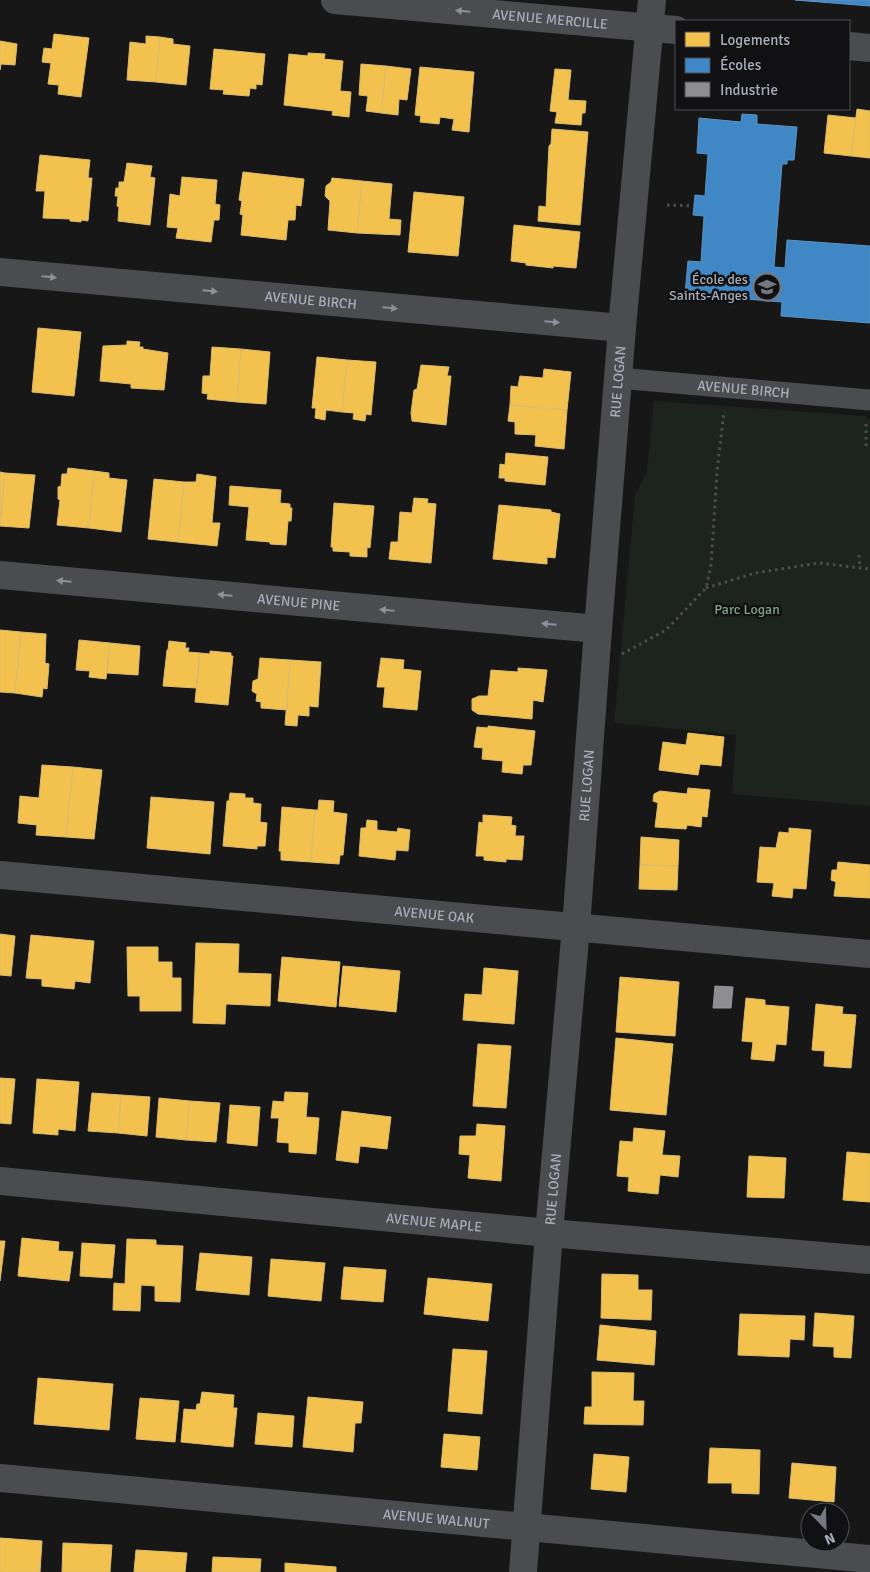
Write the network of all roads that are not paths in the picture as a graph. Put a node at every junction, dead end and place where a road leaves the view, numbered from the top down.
1 (335, 0) edge
2 (652, 0) edge
3 (664, 28) edge
4 (850, 46) edge
5 (870, 48) edge
6 (0, 272) edge
7 (622, 328) junction
8 (618, 378) junction
9 (868, 410) edge
10 (0, 575) edge
11 (598, 629) junction
12 (0, 875) edge
13 (576, 927) junction
14 (870, 954) edge
15 (0, 1181) edge
16 (549, 1233) junction
17 (870, 1260) edge
18 (0, 1478) edge
19 (527, 1527) junction
20 (870, 1559) edge
21 (523, 1572) edge

3 -> 1 street, AVENUE MERCILLE
2 - 3 street, RUE LOGAN
3 - 7 street, RUE LOGAN
4 - 5 street
6 -> 7 street, AVENUE BIRCH
7 - 8 street, RUE LOGAN
8 - 9 street, AVENUE BIRCH
8 - 11 street, RUE LOGAN
11 -> 10 street, AVENUE PINE
11 - 13 street, RUE LOGAN
12 - 13 street, AVENUE OAK
13 - 14 street, AVENUE OAK
13 - 16 street, RUE LOGAN
15 - 16 street, AVENUE MAPLE
16 - 17 street, AVENUE MAPLE
16 - 19 street, RUE LOGAN
18 - 19 street, AVENUE WALNUT
19 - 20 street, AVENUE WALNUT
19 - 21 street, RUE LOGAN

